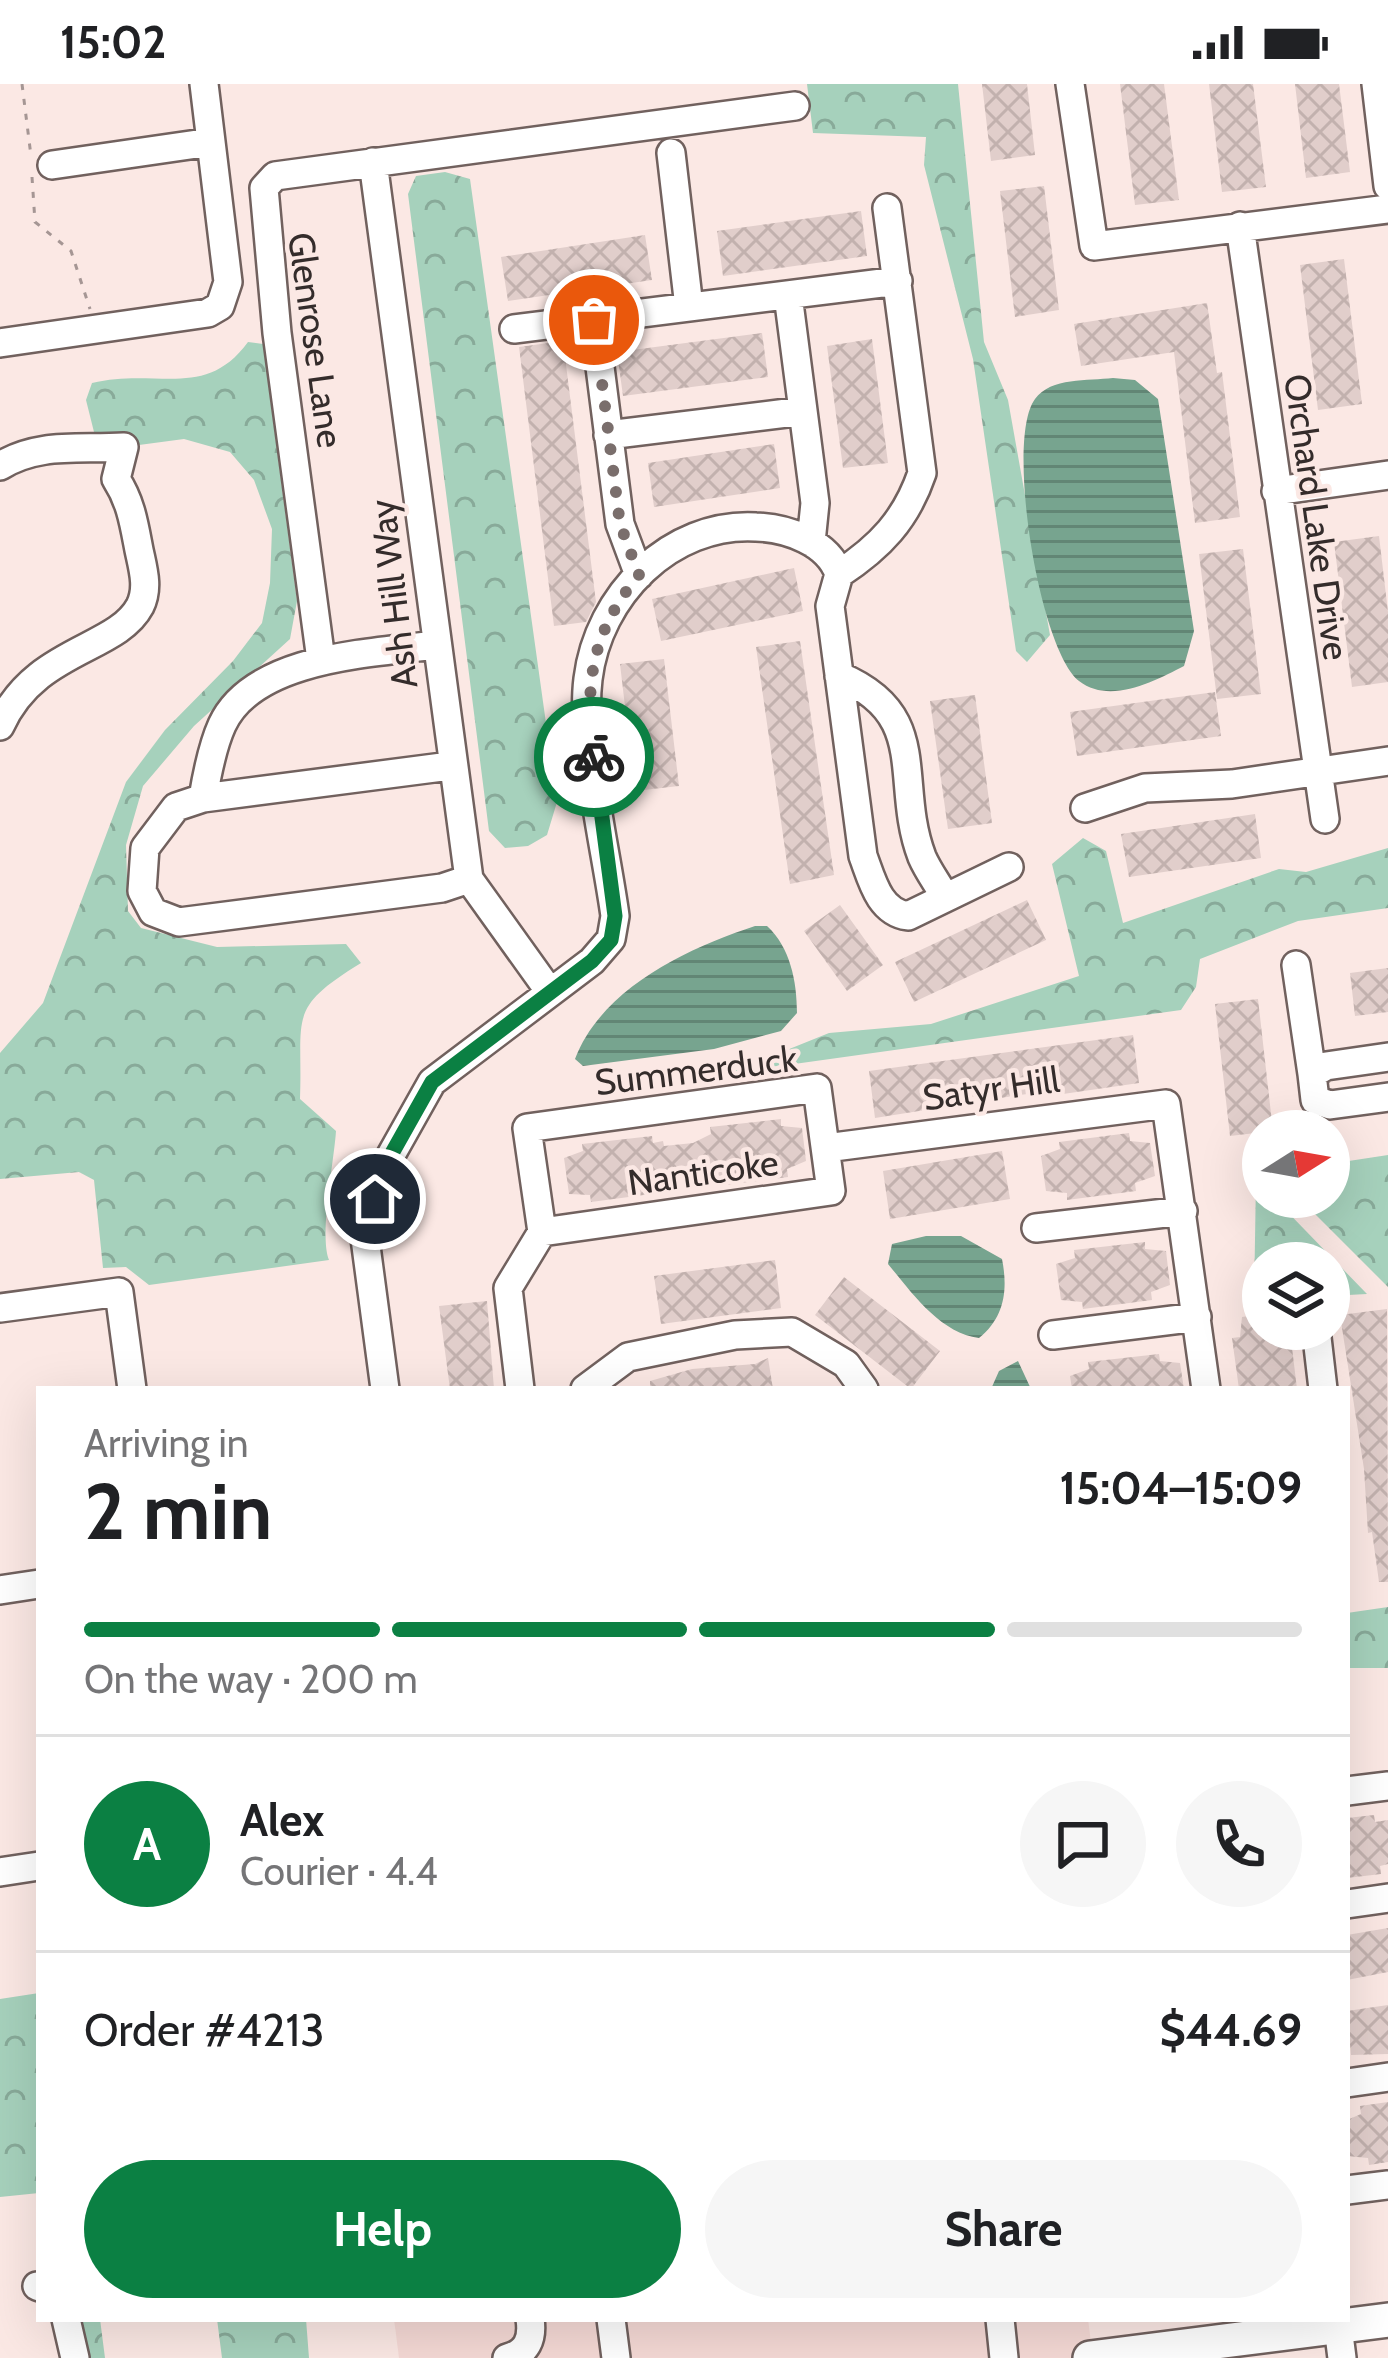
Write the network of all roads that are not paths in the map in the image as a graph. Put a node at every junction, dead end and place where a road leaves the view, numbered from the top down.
1 (204, 84) edge
2 (1070, 84) edge
3 (1376, 84) edge
4 (796, 106) dead end
5 (669, 138) junction
6 (211, 142) junction
7 (1386, 148) edge
8 (373, 162) junction
9 (52, 165) dead end
10 (1388, 186) edge
11 (887, 208) dead end
12 (1388, 209) edge
13 (1240, 226) junction
14 (898, 281) junction
15 (788, 295) junction
16 (689, 307) junction
17 (594, 320) junction
18 (514, 329) dead end
19 (0, 343) edge
20 (803, 412) junction
21 (608, 435) junction
22 (0, 466) edge
23 (1388, 475) edge
24 (1276, 491) junction
25 (811, 542) junction
26 (839, 574) junction
27 (639, 575) junction
28 (435, 645) junction
29 (322, 660) junction
30 (839, 676) junction
31 (0, 726) edge
32 (1388, 761) edge
33 (450, 766) junction
34 (1318, 773) junction
35 (189, 802) junction
36 (1084, 808) dead end
37 (1325, 818) dead end
38 (1009, 867) dead end
39 (469, 878) junction
40 (945, 897) junction
41 (1296, 965) dead end
42 (550, 992) junction
43 (1388, 1057) edge
44 (1312, 1074) junction
45 (1388, 1097) edge
46 (826, 1148) junction
47 (1184, 1211) junction
48 (1036, 1228) dead end
49 (542, 1232) junction
50 (0, 1308) edge
51 (1197, 1317) junction
52 (1053, 1335) dead end
53 (1318, 1350) edge
54 (132, 1386) edge
55 (385, 1386) edge
56 (520, 1386) edge
57 (589, 1386) edge
58 (862, 1386) edge
59 (1206, 1386) edge
60 (1323, 1386) edge
61 (36, 1584) edge
62 (0, 1590) edge
63 (1388, 1786) edge
64 (1350, 1791) edge
65 (36, 1866) edge
66 (0, 1872) edge
67 (1388, 1898) edge
68 (1350, 1904) edge
69 (1388, 2077) edge
70 (1350, 2083) edge
71 (1388, 2185) edge
72 (1350, 2190) edge
73 (1388, 2320) edge
74 (67, 2322) edge
75 (530, 2322) edge
76 (611, 2322) edge
77 (1000, 2322) edge
78 (1339, 2334) edge
79 (75, 2358) edge
80 (507, 2358) edge
81 (616, 2358) edge
82 (1004, 2358) edge
83 (1093, 2358) edge

1 - 6 street
2 - 13 street
3 - 7 street
4 - 5 street
5 - 8 street
5 - 16 street
6 - 9 street
6 - 19 street
7 - 10 street
8 - 28 street, Ash Hill Way
8 - 29 street, Glenrose Lane
11 - 14 street
12 - 13 street
13 - 24 street, Orchard Lake Drive
14 - 15 street
14 - 26 street
15 - 16 street
15 - 20 street
16 - 17 street
17 - 18 street
17 - 21 street
20 - 21 street
20 - 25 street
21 - 27 street
22 - 31 street
23 - 24 street
24 - 34 street, Orchard Lake Drive
25 - 26 street
25 - 27 street
26 - 30 street
27 - 42 street
28 - 29 street
28 - 33 street, Ash Hill Way
29 - 35 street
30 - 40 street
30 - 40 street
32 - 34 street
33 - 35 street
33 - 39 street, Ash Hill Way
34 - 36 street
34 - 37 street, Orchard Lake Drive
35 - 39 street
38 - 40 street
39 - 42 street, Ash Hill Way
41 - 44 street
42 - 55 street
43 - 44 street
44 - 45 street
46 - 47 street, Satyr Hill
46 - 49 street, Nanticoke
46 - 49 street, Summerduck
47 - 48 street
47 - 51 street
49 - 56 street
50 - 54 street
51 - 52 street
51 - 59 street
53 - 60 street
57 - 58 street
61 - 62 street
63 - 64 street
65 - 66 street
67 - 68 street
69 - 70 street
71 - 72 street
73 - 78 main road
74 - 79 street
75 - 80 street
76 - 81 street
77 - 82 street
78 - 83 main road

